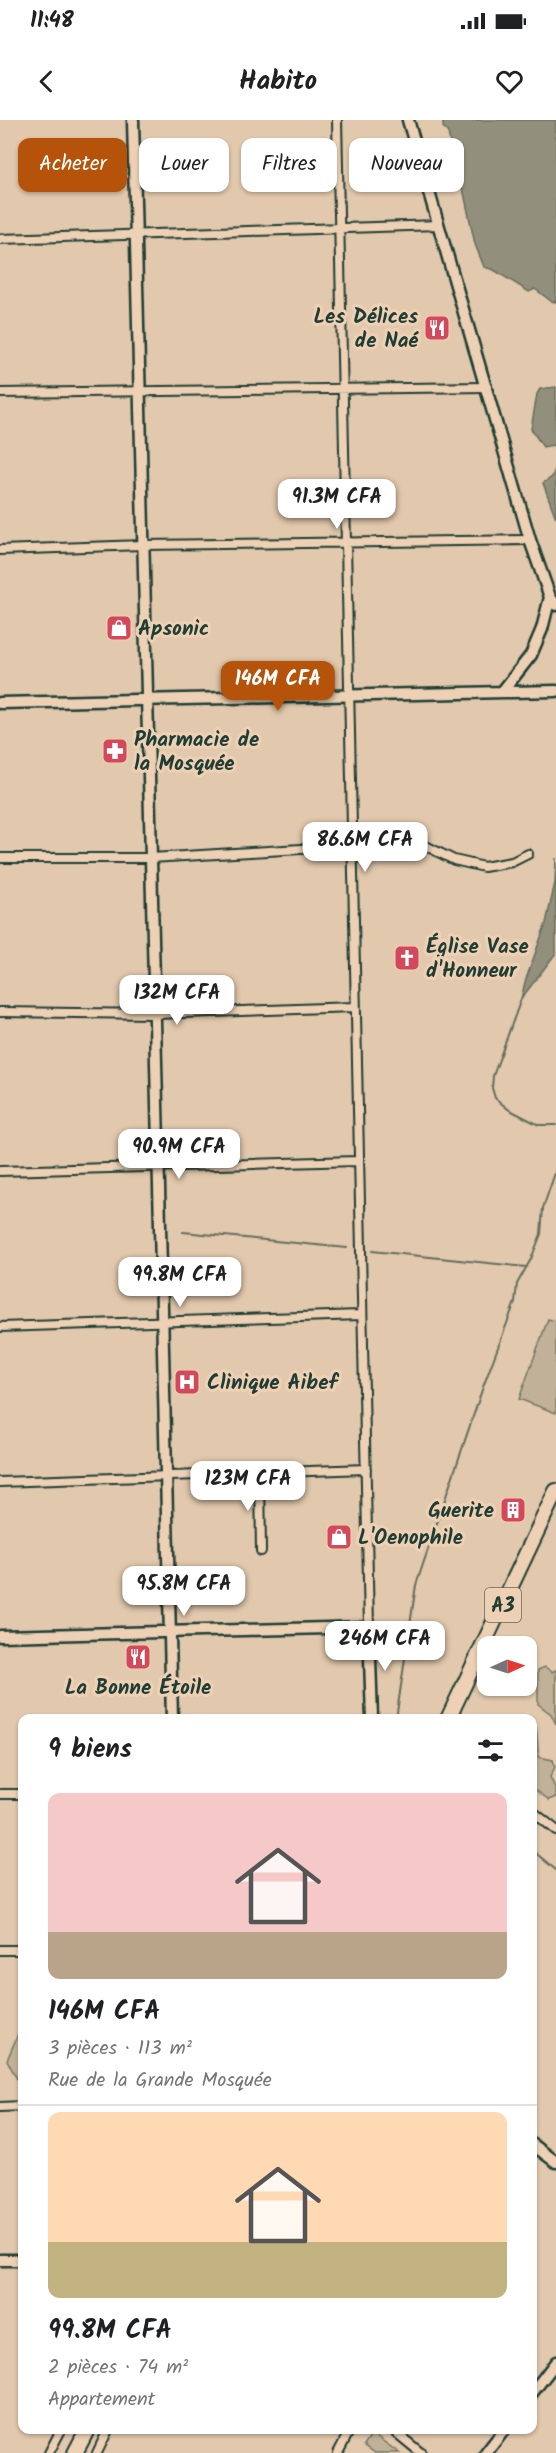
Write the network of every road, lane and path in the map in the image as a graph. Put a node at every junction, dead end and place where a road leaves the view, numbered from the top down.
1 (133, 120) edge
2 (337, 120) edge
3 (408, 120) edge
4 (439, 225) junction
5 (339, 228) junction
6 (136, 233) junction
7 (0, 239) edge
8 (487, 387) junction
9 (342, 388) junction
10 (140, 391) junction
11 (0, 393) edge
12 (530, 540) junction
13 (345, 543) junction
14 (143, 545) junction
15 (0, 550) edge
16 (553, 601) edge
17 (556, 691) edge
18 (502, 692) junction
19 (348, 696) junction
20 (147, 699) junction
21 (0, 703) edge
22 (351, 846) junction
23 (528, 854) dead end
24 (0, 858) edge
25 (151, 858) junction
26 (354, 1007) junction
27 (0, 1012) edge
28 (155, 1014) junction
29 (357, 1161) junction
30 (159, 1168) junction
31 (0, 1171) edge
32 (361, 1315) junction
33 (163, 1321) junction
34 (0, 1327) edge
35 (366, 1469) junction
36 (260, 1474) junction
37 (166, 1476) junction
38 (0, 1482) edge
39 (556, 1491) edge
40 (261, 1551) dead end
41 (369, 1627) junction
42 (170, 1632) junction
43 (0, 1636) edge
44 (172, 1714) edge
45 (372, 1714) edge
46 (450, 1714) edge
47 (0, 1794) edge
48 (18, 1794) edge
49 (537, 1815) edge
50 (556, 1830) edge
51 (0, 1950) edge
52 (18, 1950) edge
53 (18, 2106) edge
54 (0, 2107) edge
55 (537, 2148) edge
56 (556, 2162) edge
57 (0, 2260) edge
58 (18, 2260) edge
59 (556, 2362) edge
60 (537, 2386) edge
61 (59, 2434) edge
62 (85, 2434) edge
63 (106, 2434) edge
64 (348, 2434) edge
65 (398, 2434) edge
66 (501, 2434) edge
67 (49, 2453) edge
68 (75, 2453) edge
69 (97, 2453) edge
70 (338, 2453) edge
71 (421, 2453) edge
72 (486, 2453) edge

1 - 6 street
2 - 5 street
3 - 4 street
4 - 5 street
4 - 8 street
5 - 6 street
5 - 9 street
6 - 7 street
6 - 10 street
8 - 9 street
8 - 12 street
9 - 10 street
9 - 13 street
10 - 11 street
10 - 14 street
12 - 13 street
12 - 16 street
13 - 14 street
13 - 19 street
14 - 15 street
14 - 20 street
16 - 18 street
17 - 18 street
18 - 19 street
19 - 20 street
19 - 22 street
20 - 21 street
20 - 25 street
22 - 23 street
22 - 25 street
22 - 26 street
24 - 25 street
25 - 28 street
26 - 28 street
26 - 29 street
27 - 28 street
28 - 30 street
29 - 30 street
29 - 32 street
30 - 31 street
30 - 33 street
32 - 33 street
32 - 35 street
33 - 34 street
33 - 37 street
35 - 36 street
35 - 41 street
36 - 37 street
36 - 40 street
37 - 38 street
37 - 42 street
39 - 46 highway, A3
41 - 42 street
41 - 45 street
42 - 43 street
42 - 44 street
47 - 48 street
49 - 50 street
51 - 52 street
53 - 54 street
55 - 56 street
57 - 58 street
59 - 60 street
61 - 67 street
62 - 68 highway
63 - 69 street
64 - 70 street
65 - 71 street
66 - 72 street

